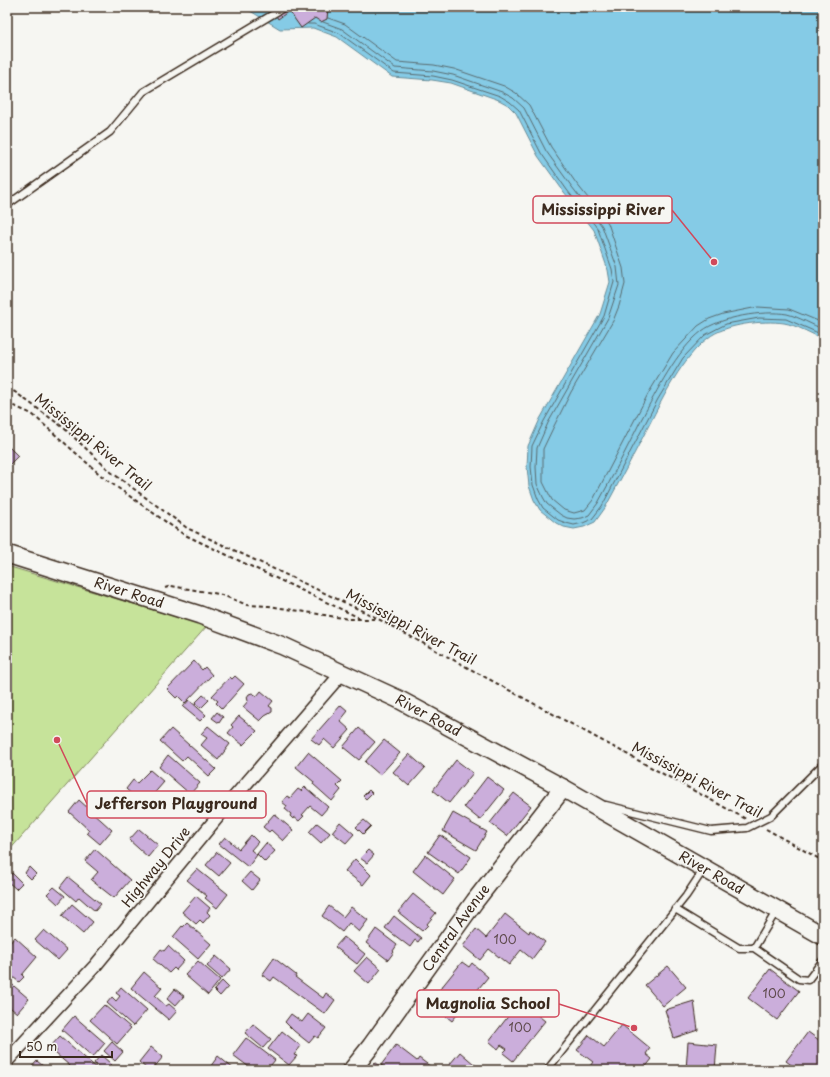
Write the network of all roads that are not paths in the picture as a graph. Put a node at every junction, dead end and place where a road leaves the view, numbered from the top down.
1 (285, 7) edge
2 (7, 205) edge
3 (7, 554) edge
4 (342, 673) junction
5 (823, 764) edge
6 (563, 788) junction
7 (579, 798) junction
8 (704, 869) junction
9 (675, 909) junction
10 (777, 910) junction
11 (823, 936) edge
12 (754, 948) junction
13 (823, 960) edge
14 (7, 1061) edge
15 (352, 1070) edge
16 (547, 1070) edge

1 - 2 lane
3 - 4 main road, River Road
4 - 6 main road, River Road
4 - 14 street, Highway Drive
5 - 7 lane
6 - 7 main road, River Road
6 - 15 main road, Central Avenue
7 - 8 main road, River Road
8 - 9 lane
8 - 10 main road, River Road
9 - 12 lane
9 - 16 lane
10 - 11 main road, River Road
10 - 12 lane
12 - 13 lane

